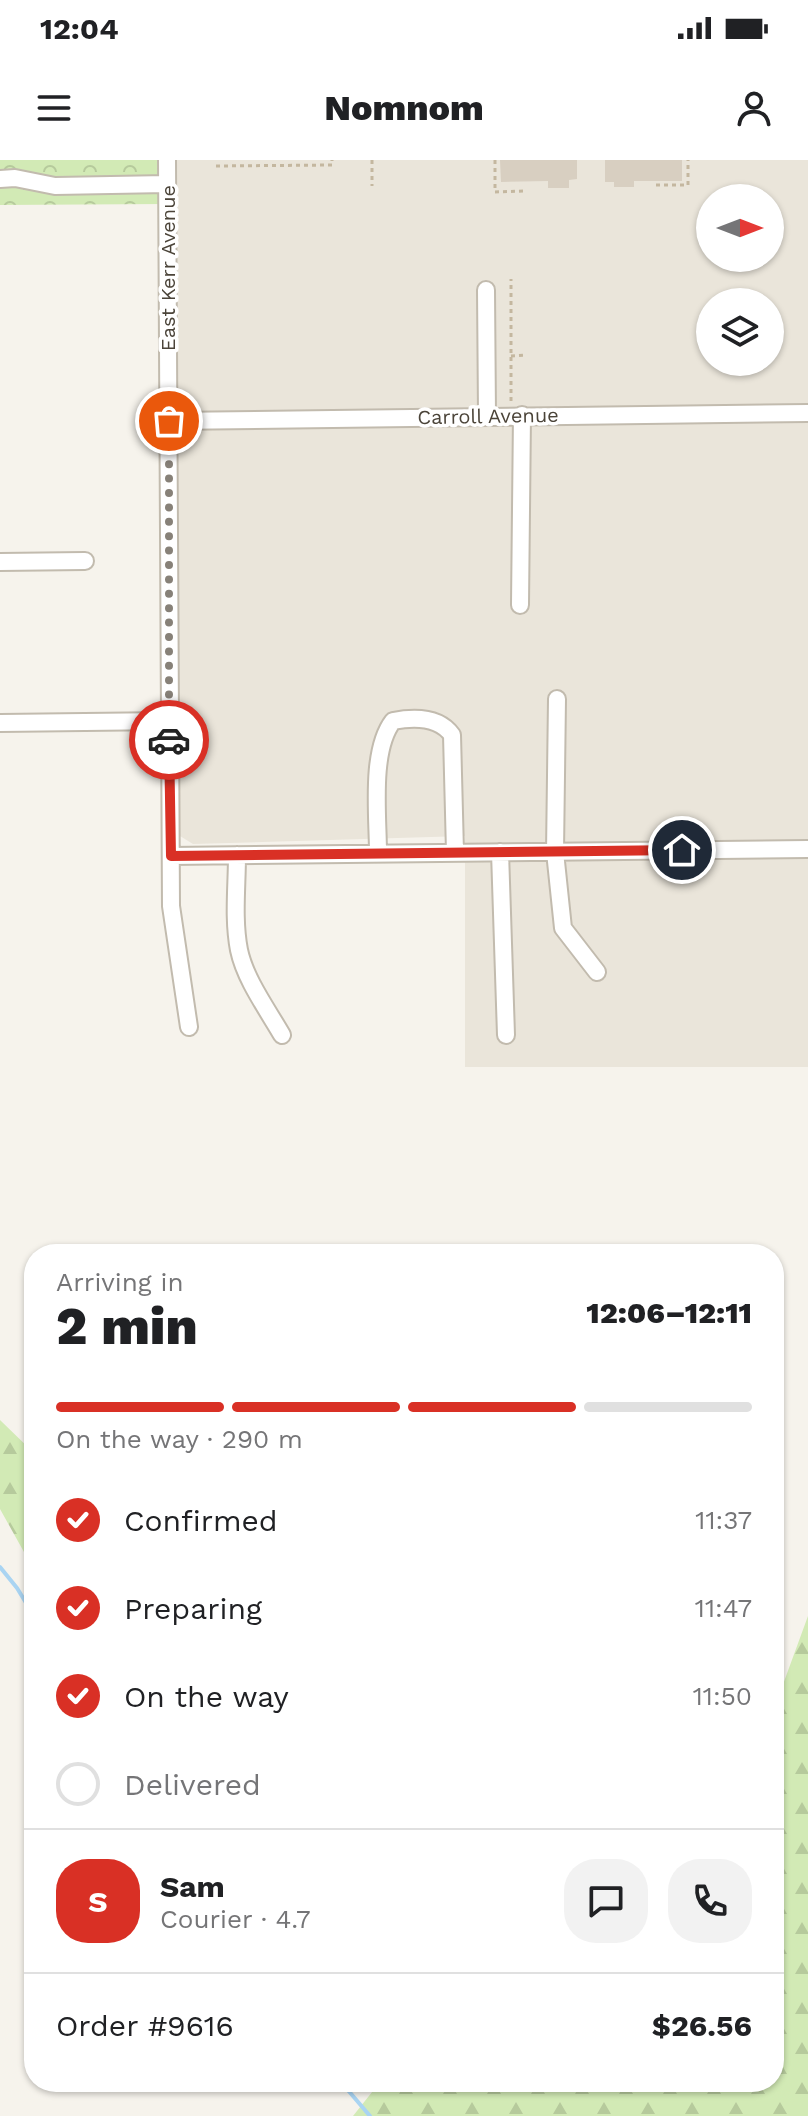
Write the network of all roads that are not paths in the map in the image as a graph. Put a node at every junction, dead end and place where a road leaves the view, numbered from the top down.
1 (167, 160) edge
2 (0, 179) edge
3 (167, 184) junction
4 (486, 290) dead end
5 (808, 413) edge
6 (487, 415) junction
7 (522, 415) junction
8 (169, 421) junction
9 (85, 561) dead end
10 (0, 562) edge
11 (520, 605) dead end
12 (557, 699) dead end
13 (169, 721) junction
14 (0, 723) edge
15 (808, 849) edge
16 (455, 852) junction
17 (500, 852) junction
18 (555, 852) junction
19 (378, 853) junction
20 (237, 855) junction
21 (171, 856) junction
22 (597, 972) dead end
23 (189, 1027) dead end
24 (282, 1035) dead end
25 (506, 1035) dead end

1 - 3 street, East Kerr Avenue
2 - 3 street
3 - 8 street, East Kerr Avenue
4 - 6 street
5 - 7 street, Carroll Avenue
6 - 7 street, Carroll Avenue
6 - 8 street, Carroll Avenue
7 - 11 street
8 - 13 street, East Kerr Avenue
9 - 10 street
12 - 18 street
13 - 14 street
13 - 21 street, East Kerr Avenue
15 - 18 street
16 - 17 street
16 - 19 street
16 - 19 street
17 - 18 street
17 - 25 street
18 - 22 street
19 - 20 street
20 - 21 street
20 - 24 street
21 - 23 street, East Kerr Avenue

